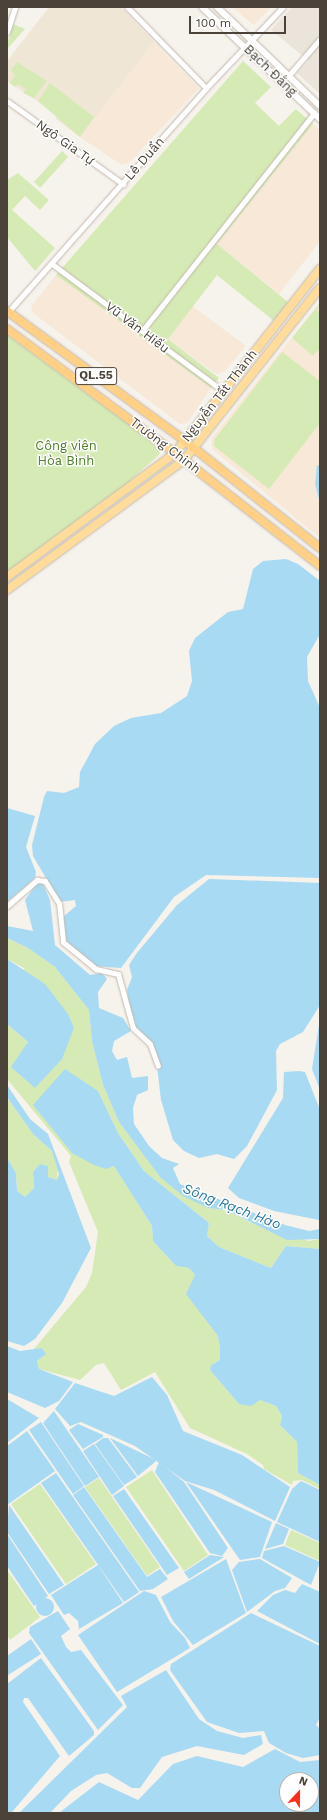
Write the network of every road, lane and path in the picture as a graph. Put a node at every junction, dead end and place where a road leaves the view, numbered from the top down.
1 (15, 7) edge
2 (127, 7) edge
3 (202, 7) edge
4 (217, 7) edge
5 (283, 7) edge
6 (7, 32) edge
7 (320, 39) edge
8 (253, 41) junction
9 (246, 48) junction
10 (289, 75) junction
11 (206, 88) junction
12 (7, 101) edge
13 (320, 106) edge
14 (314, 113) junction
15 (320, 119) edge
16 (123, 184) junction
17 (52, 264) junction
18 (320, 269) edge
19 (320, 288) edge
20 (8, 312) edge
21 (7, 329) edge
22 (142, 331) junction
23 (270, 332) junction
24 (279, 340) junction
25 (223, 391) junction
26 (185, 441) junction
27 (193, 448) junction
28 (175, 453) junction
29 (184, 460) junction
30 (320, 548) edge
31 (319, 563) edge
32 (7, 577) edge
33 (7, 590) edge
34 (7, 906) edge
35 (158, 1066) dead end

1 - 6 street
2 - 11 street
3 - 9 street, Bạch Đằng
4 - 8 street, Bạch Đằng
5 - 8 street, Lê Duẩn
7 - 10 street
8 - 9 street, Lê Duẩn
8 - 10 street, Bạch Đằng
9 - 11 street, Lê Duẩn
9 - 14 street, Bạch Đằng
10 - 13 street, Bạch Đằng
11 - 16 street, Lê Duẩn
12 - 16 street, Ngô Gia Tự
14 - 15 street, Bạch Đằng
14 - 22 street
16 - 17 street, Lê Duẩn
17 - 20 street, Lê Duẩn
17 - 22 street, Vũ Văn Hiếu
18 - 23 main road, Nguyễn Tất Thành
19 - 24 main road, Nguyễn Tất Thành
20 - 26 highway, Trường Chinh / QL.55
21 - 28 highway, Trường Chinh / QL.55
22 - 25 street, Vũ Văn Hiếu
23 - 24 main road
23 - 25 main road, Nguyễn Tất Thành
24 - 27 main road, Nguyễn Tất Thành
25 - 26 main road, Nguyễn Tất Thành
26 - 27 highway, Trường Chinh / QL.55
26 - 28 main road, Nguyễn Tất Thành
27 - 29 main road, Nguyễn Tất Thành
27 - 30 highway, Trường Chinh / QL.55
28 - 29 highway, Trường Chinh / QL.55
28 - 32 main road, Nguyễn Tất Thành
29 - 31 highway, Trường Chinh / QL.55
29 - 33 main road, Nguyễn Tất Thành
34 - 35 street

